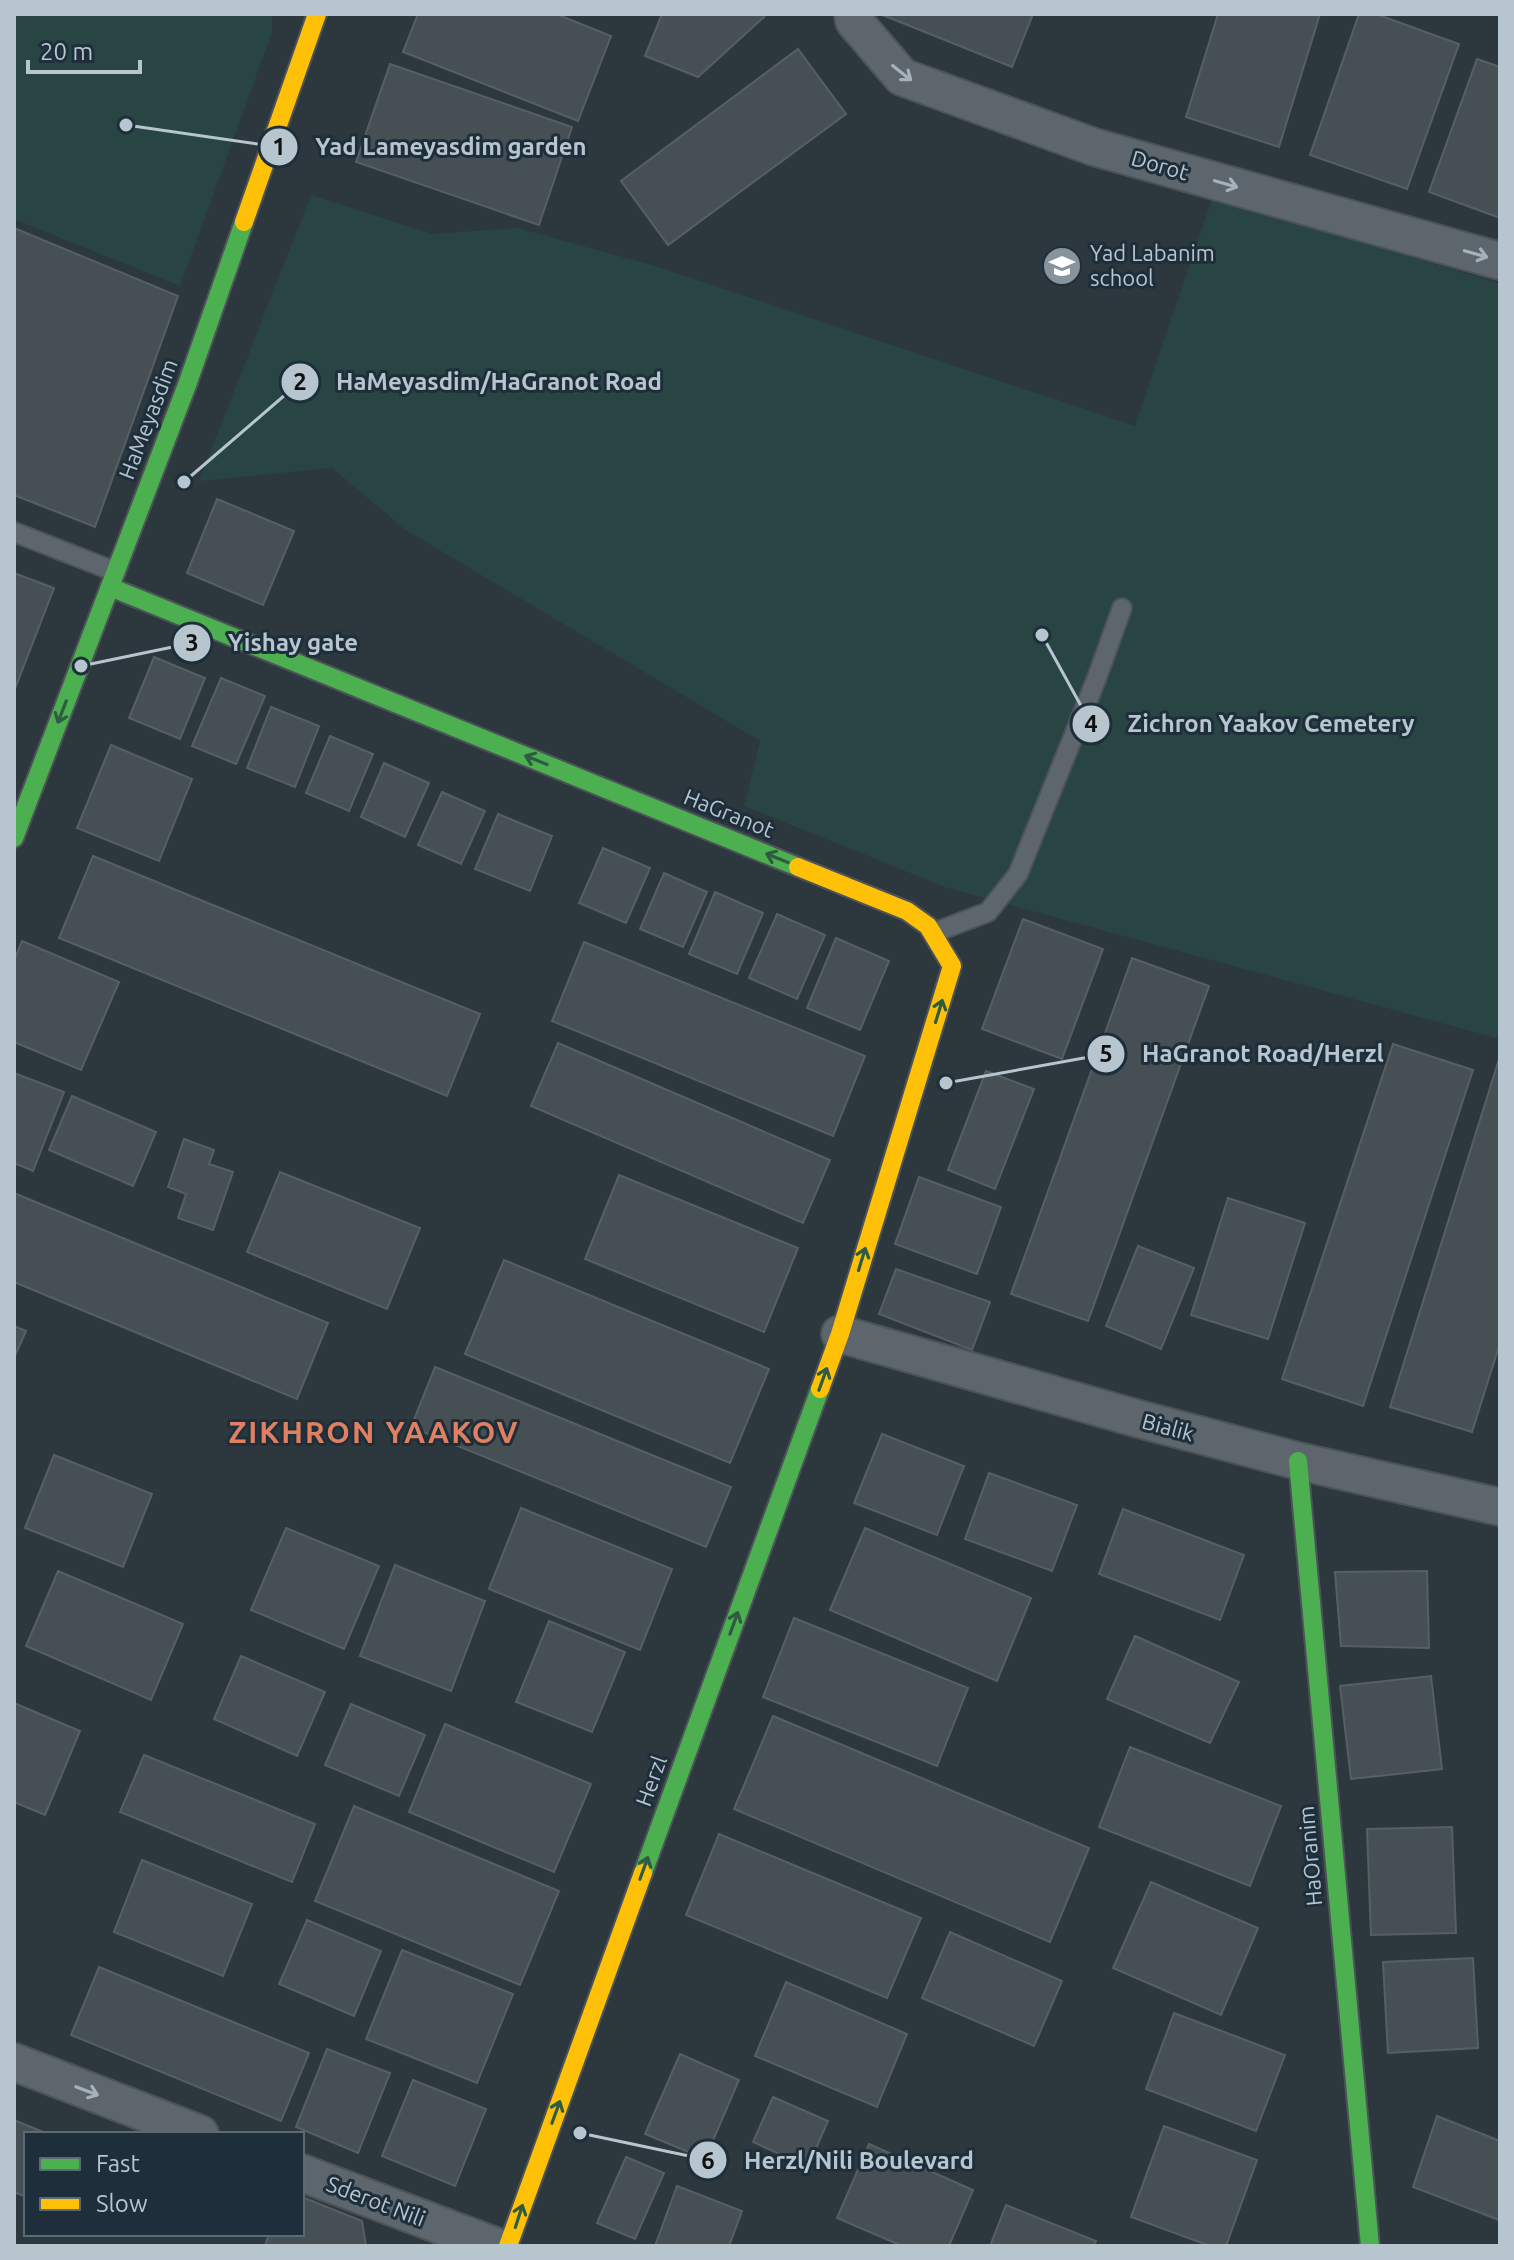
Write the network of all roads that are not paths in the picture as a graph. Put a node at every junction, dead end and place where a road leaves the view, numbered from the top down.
1 (317, 14) edge
2 (853, 14) edge
3 (1500, 261) edge
4 (14, 532) edge
5 (113, 580) junction
6 (1122, 608) dead end
7 (14, 838) edge
8 (933, 933) junction
9 (840, 1334) junction
10 (1298, 1461) junction
11 (1500, 1507) edge
12 (14, 2062) edge
13 (195, 2132) edge
14 (304, 2174) edge
15 (495, 2246) edge
16 (508, 2246) edge
17 (1370, 2246) edge

1 - 5 street, HaMeyasdim
2 -> 3 street, Dorot
4 - 5 lane
5 -> 7 street, HaMeyasdim
8 -> 5 street, HaGranot
6 - 8 lane
9 -> 8 street, HaGranot
9 - 10 street, Bialik
16 -> 9 street, Herzl
10 - 11 street, Bialik
10 - 17 street, HaOranim
12 -> 13 street
14 - 15 street, Sderot Nili

